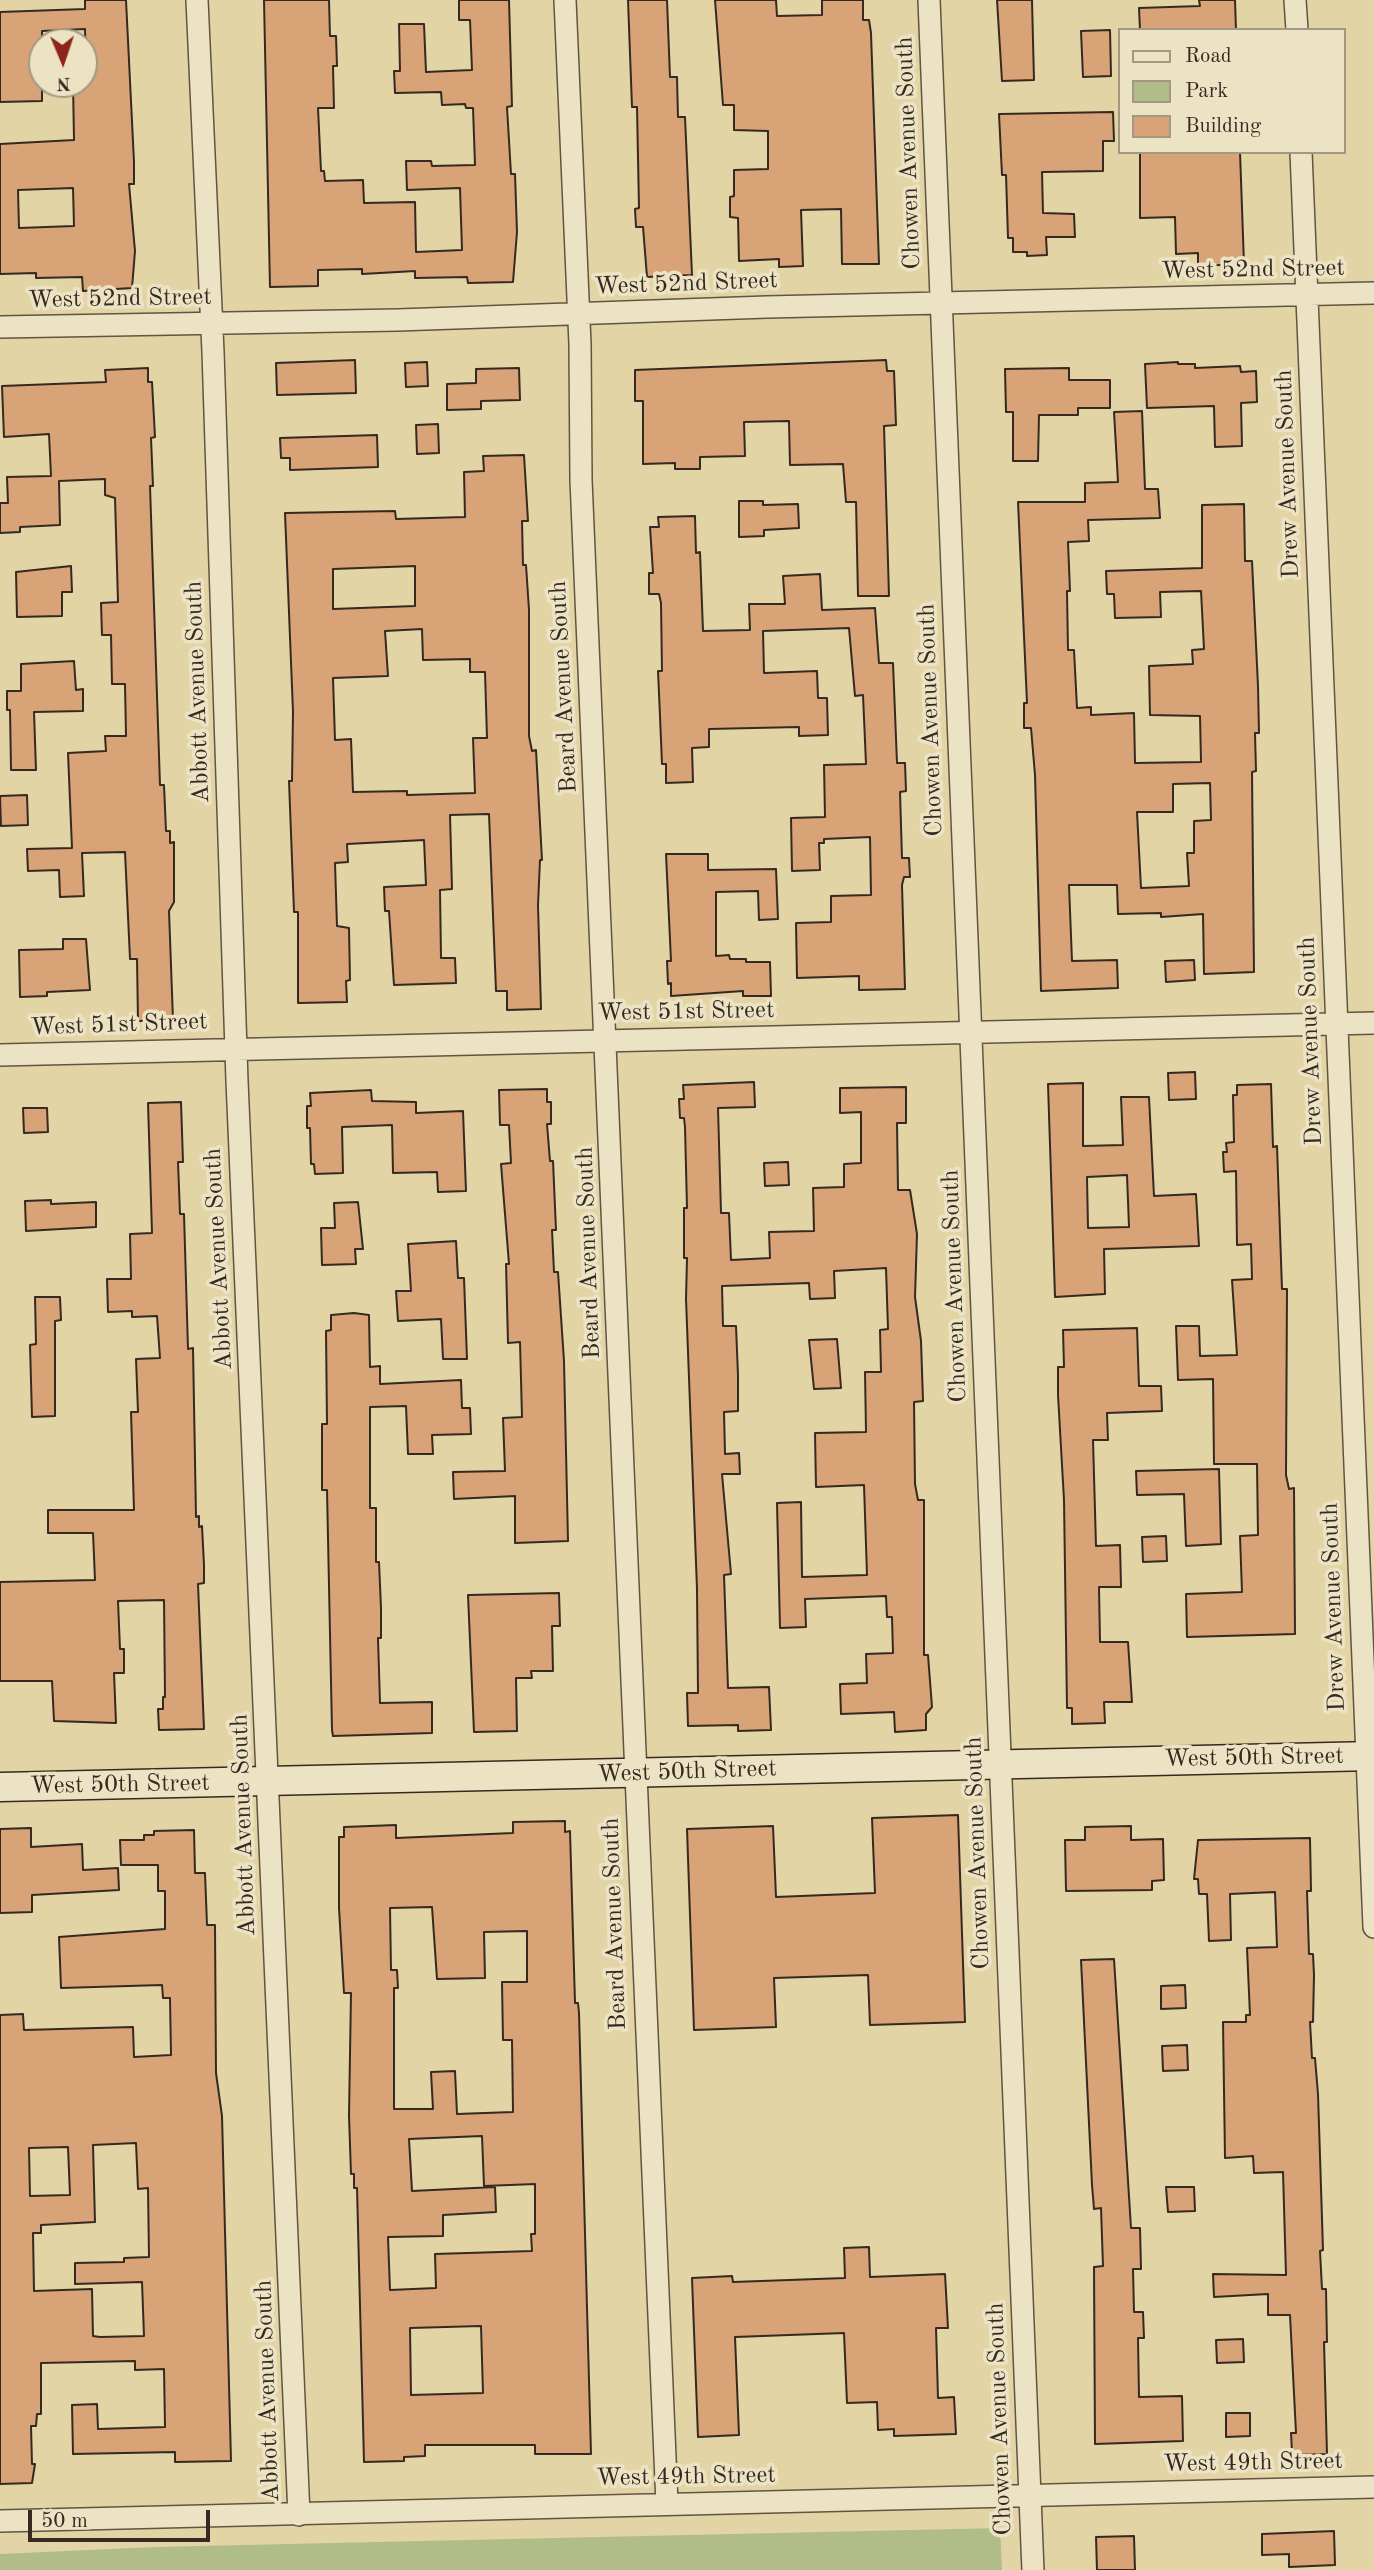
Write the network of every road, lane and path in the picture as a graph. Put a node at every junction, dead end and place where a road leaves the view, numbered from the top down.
1 (197, 0) edge
2 (565, 0) edge
3 (929, 0) edge
4 (1295, 0) edge
5 (1297, 28) edge
6 (1301, 154) edge
7 (1374, 293) edge
8 (1307, 295) junction
9 (941, 303) junction
10 (578, 315) junction
11 (211, 324) junction
12 (0, 327) edge
13 (1337, 1023) junction
14 (1374, 1023) edge
15 (971, 1032) junction
16 (607, 1040) junction
17 (236, 1048) junction
18 (0, 1055) edge
19 (1370, 1756) edge
20 (1001, 1763) junction
21 (635, 1774) junction
22 (269, 1782) junction
23 (0, 1787) edge
24 (1374, 1927) edge
25 (1374, 2487) edge
26 (1029, 2495) junction
27 (667, 2504) junction
28 (299, 2515) junction
29 (0, 2521) edge
30 (1032, 2570) edge

1 - 11 street, Abbott Avenue South
2 - 10 street, Beard Avenue South
3 - 9 street, Chowen Avenue South
4 - 5 street
6 - 8 street, Drew Avenue South
7 - 8 street, West 52nd Street
8 - 9 street, West 52nd Street
8 - 13 street, Drew Avenue South
9 - 10 street, West 52nd Street
9 - 15 street, Chowen Avenue South
10 - 11 street, West 52nd Street
10 - 16 street, Beard Avenue South
11 - 12 street, West 52nd Street
11 - 17 street, Abbott Avenue South
13 - 14 street, West 51st Street
13 - 15 street, West 51st Street
13 - 19 street, Drew Avenue South
15 - 16 street, West 51st Street
15 - 20 street, Chowen Avenue South
16 - 17 street, West 51st Street
16 - 21 street, Beard Avenue South
17 - 18 street, West 51st Street
17 - 22 street, Abbott Avenue South
19 - 20 main road, West 50th Street
19 - 24 street, Drew Avenue South
20 - 21 main road, West 50th Street
20 - 26 street, Chowen Avenue South
21 - 22 main road, West 50th Street
21 - 27 street, Beard Avenue South
22 - 23 main road, West 50th Street
22 - 28 street, Abbott Avenue South
25 - 26 street, West 49th Street
26 - 27 street, West 49th Street
26 - 30 street, Chowen Avenue South
27 - 28 street, West 49th Street
28 - 29 street, West 49th Street

